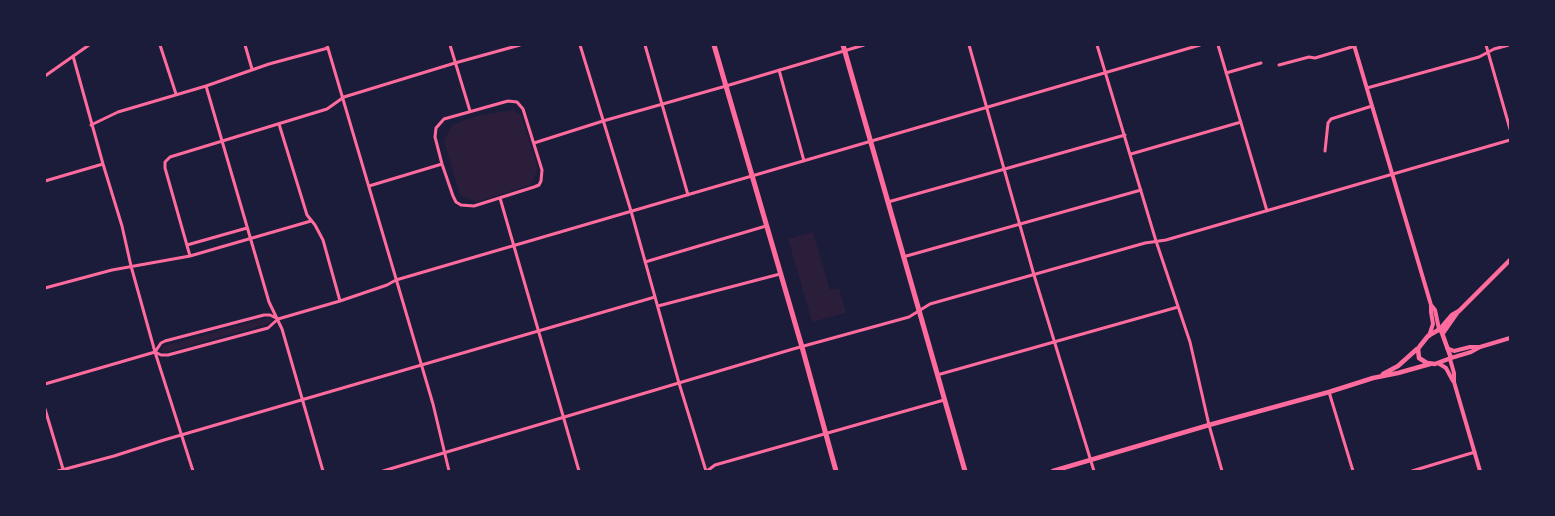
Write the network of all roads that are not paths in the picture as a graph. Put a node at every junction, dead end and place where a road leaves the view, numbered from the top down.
1 (88, 45) edge
2 (160, 45) edge
3 (244, 45) edge
4 (450, 45) edge
5 (520, 45) edge
6 (580, 45) edge
7 (645, 45) edge
8 (714, 45) edge
9 (864, 45) edge
10 (969, 45) edge
11 (1097, 45) edge
12 (1200, 45) edge
13 (1218, 45) edge
14 (1486, 45) edge
15 (1509, 45) edge
16 (328, 46) edge
17 (1354, 46) edge
18 (843, 48) edge
19 (1488, 52) junction
20 (73, 56) junction
21 (455, 63) junction
22 (1261, 63) dead end
23 (1279, 65) dead end
24 (252, 70) junction
25 (779, 70) junction
26 (1105, 72) junction
27 (1226, 73) junction
28 (45, 75) edge
29 (206, 86) junction
30 (726, 86) junction
31 (1367, 88) junction
32 (176, 94) junction
33 (344, 97) junction
34 (662, 105) junction
35 (1372, 106) junction
36 (987, 107) junction
37 (470, 111) junction
38 (603, 121) junction
39 (1241, 122) junction
40 (92, 124) junction
41 (279, 124) junction
42 (1510, 129) edge
43 (1125, 135) junction
44 (1510, 140) edge
45 (222, 141) junction
46 (870, 142) junction
47 (534, 143) junction
48 (1325, 151) dead end
49 (1131, 154) junction
50 (804, 162) junction
51 (103, 164) junction
52 (442, 164) junction
53 (1005, 169) junction
54 (1393, 175) junction
55 (752, 176) junction
56 (45, 181) edge
57 (369, 186) junction
58 (1141, 190) junction
59 (688, 195) junction
60 (500, 198) junction
61 (888, 202) junction
62 (631, 211) junction
63 (1267, 211) junction
64 (311, 221) junction
65 (766, 225) junction
66 (1021, 225) junction
67 (248, 228) junction
68 (251, 239) junction
69 (1156, 241) junction
70 (187, 245) junction
71 (514, 246) junction
72 (190, 256) junction
73 (903, 257) junction
74 (1510, 260) edge
75 (645, 262) junction
76 (131, 266) junction
77 (780, 274) junction
78 (1034, 275) junction
79 (396, 280) junction
80 (45, 288) edge
81 (655, 297) junction
82 (340, 301) junction
83 (1431, 305) junction
84 (658, 306) junction
85 (1178, 307) junction
86 (918, 311) junction
87 (278, 319) junction
88 (539, 331) junction
89 (1440, 331) junction
90 (1428, 336) junction
91 (1510, 338) edge
92 (1054, 342) junction
93 (802, 347) junction
94 (1419, 347) junction
95 (1480, 347) junction
96 (1448, 348) junction
97 (155, 352) junction
98 (1450, 359) junction
99 (1438, 363) junction
100 (1430, 364) junction
101 (421, 366) junction
102 (937, 375) junction
103 (1377, 377) junction
104 (1454, 382) junction
105 (679, 383) junction
106 (45, 384) edge
107 (1329, 392) junction
108 (944, 400) junction
109 (303, 401) junction
110 (45, 409) edge
111 (564, 418) junction
112 (1209, 425) junction
113 (826, 433) junction
114 (182, 435) junction
115 (1474, 452) junction
116 (444, 453) junction
117 (1090, 460) junction
118 (63, 470) edge
119 (58, 471) edge
120 (193, 471) edge
121 (322, 471) edge
122 (383, 471) edge
123 (449, 471) edge
124 (579, 471) edge
125 (706, 471) edge
126 (836, 471) edge
127 (965, 471) edge
128 (1053, 471) edge
129 (1094, 471) edge
130 (1222, 471) edge
131 (1353, 471) edge
132 (1412, 471) edge
133 (1480, 471) edge

1 - 20 street
2 - 32 street
3 - 24 street
4 - 21 street
5 - 21 street
6 - 38 street
7 - 34 street
8 - 30 main road
9 - 18 street
10 - 36 street
11 - 26 street
12 - 26 street
13 - 27 street
14 - 19 street
15 - 19 street
16 - 24 street
16 - 33 street
17 - 23 street
17 - 31 street
18 - 25 street
18 - 46 main road
19 - 31 street
19 - 42 street
20 - 28 street
20 - 40 street
21 - 33 street
21 - 37 street
22 - 27 street
24 - 29 street
25 - 30 street
25 - 50 street
26 - 36 street
26 - 43 street
27 - 39 street
29 - 32 street
29 - 45 street
30 - 34 street
30 - 55 main road
31 - 35 street
32 - 40 street
33 - 41 street
33 - 57 street
34 - 38 street
34 - 59 street
35 - 48 street
35 - 54 street
36 - 46 street
36 - 53 street
37 - 47 street
37 - 52 street
38 - 47 street
38 - 62 street
39 - 49 street
39 - 63 street
40 - 51 street
41 - 45 street
41 - 64 street
43 - 49 street
43 - 53 street
44 - 54 street
45 - 67 street
45 - 70 street
46 - 50 street
46 - 61 main road
47 - 60 street
49 - 58 street
50 - 55 street
51 - 56 street
51 - 76 street
52 - 57 street
52 - 60 street
53 - 61 street
53 - 66 street
54 - 63 street
54 - 83 street
55 - 59 street
55 - 65 main road
57 - 79 street
58 - 66 street
58 - 69 street
59 - 62 street
60 - 71 street
61 - 73 main road
62 - 71 street
62 - 75 street
63 - 69 street
64 - 68 street
64 - 82 street
65 - 75 street
65 - 77 main road
66 - 73 street
66 - 78 street
67 - 68 street
67 - 70 street
68 - 72 street
68 - 87 street
69 - 78 street
69 - 85 street
70 - 72 street
71 - 79 street
71 - 88 street
72 - 76 street
73 - 86 main road
74 - 89 main road
75 - 81 street
76 - 80 street
76 - 97 street
77 - 84 street
77 - 93 main road
78 - 86 street
78 - 92 street
79 - 82 street
79 - 101 street
81 - 84 street
81 - 88 street
82 - 87 street
83 - 89 street
83 - 90 street
84 - 105 street
85 - 92 street
85 - 112 street
86 - 93 street
86 - 102 main road
87 - 97 street
87 - 97 street
87 - 109 street
88 - 101 street
88 - 111 street
89 - 90 main road
89 - 96 main road
90 - 94 main road
91 - 95 street
92 - 102 street
92 - 117 street
93 - 105 street
93 - 113 main road
94 - 100 main road
94 - 103 main road
95 - 96 street
95 - 98 street
96 - 98 main road
97 - 106 street
97 - 114 street
98 - 99 main road
98 - 104 street
99 - 100 main road
99 - 104 street
100 - 103 main road
101 - 109 street
101 - 116 street
102 - 108 main road
103 - 107 main road
104 - 115 street
105 - 111 street
105 - 125 street
107 - 112 main road
107 - 131 street
108 - 113 street
108 - 127 main road
109 - 114 street
109 - 121 street
110 - 118 street
111 - 116 street
111 - 124 street
112 - 117 main road
112 - 130 street
113 - 125 street
113 - 126 main road
114 - 118 street
114 - 120 street
115 - 132 street
115 - 133 street
116 - 122 street
116 - 123 street
117 - 128 main road
117 - 129 street
118 - 119 street

